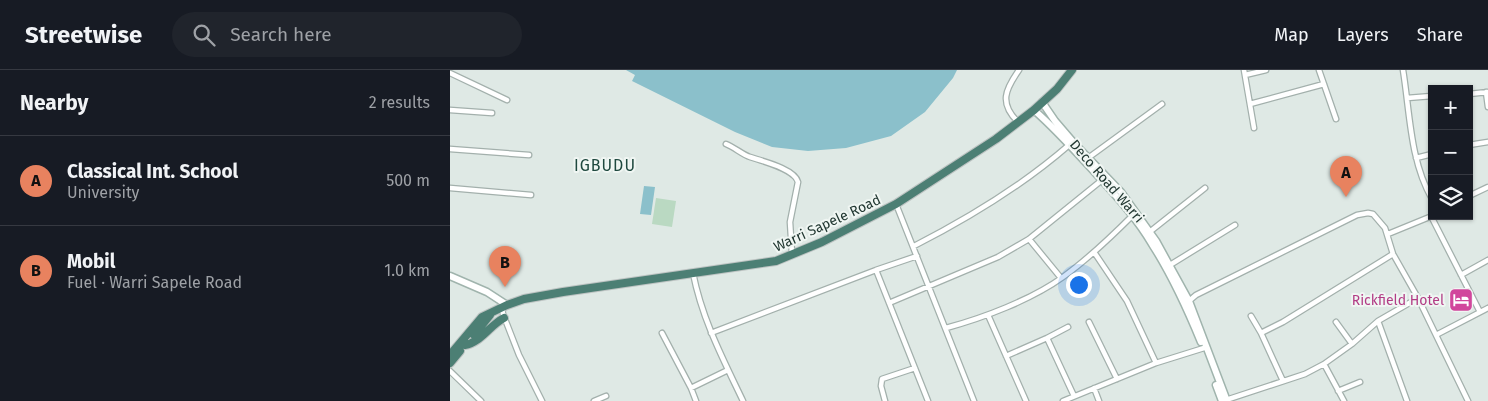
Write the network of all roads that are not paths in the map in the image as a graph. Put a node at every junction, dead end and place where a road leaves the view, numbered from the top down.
1 (1019, 70) edge
2 (1072, 70) edge
3 (1266, 70) edge
4 (1319, 70) edge
5 (1403, 70) edge
6 (450, 73) edge
7 (1244, 73) edge
8 (1324, 84) junction
9 (1487, 92) edge
10 (1473, 94) edge
11 (1428, 96) edge
12 (1407, 98) junction
13 (507, 100) dead end
14 (1042, 102) junction
15 (1162, 104) dead end
16 (1250, 104) junction
17 (1488, 106) edge
18 (450, 110) edge
19 (1034, 110) junction
20 (492, 113) dead end
21 (1336, 119) dead end
22 (1018, 122) junction
23 (1254, 128) dead end
24 (1488, 142) edge
25 (726, 144) dead end
26 (1473, 144) edge
27 (1069, 145) junction
28 (450, 149) edge
29 (529, 155) dead end
30 (1428, 155) edge
31 (1088, 158) junction
32 (1416, 158) junction
33 (1102, 180) junction
34 (1488, 187) edge
35 (450, 188) edge
36 (1205, 188) dead end
37 (1428, 191) edge
38 (1473, 194) edge
39 (531, 195) dead end
40 (896, 204) junction
41 (1132, 216) junction
42 (1428, 218) edge
43 (1434, 220) edge
44 (1235, 225) dead end
45 (1148, 233) junction
46 (1388, 234) junction
47 (1029, 240) junction
48 (914, 246) junction
49 (1094, 252) junction
50 (1393, 254) junction
51 (792, 256) junction
52 (917, 256) junction
53 (1488, 260) edge
54 (1170, 265) junction
55 (876, 270) junction
56 (693, 273) junction
57 (1461, 275) junction
58 (450, 276) edge
59 (1061, 278) junction
60 (930, 286) junction
61 (1418, 298) junction
62 (1190, 301) junction
63 (889, 303) junction
64 (505, 306) junction
65 (1488, 308) edge
66 (1480, 312) junction
67 (490, 313) junction
68 (988, 315) junction
69 (1252, 316) dead end
70 (504, 318) junction
71 (1378, 321) junction
72 (1089, 322) dead end
73 (1336, 322) dead end
74 (1068, 327) dead end
75 (946, 328) junction
76 (662, 333) dead end
77 (711, 333) junction
78 (1261, 333) junction
79 (1436, 335) junction
80 (1047, 338) junction
81 (1352, 344) junction
82 (465, 345) junction
83 (1204, 348) junction
84 (1006, 356) junction
85 (451, 358) edge
86 (1156, 364) junction
87 (1324, 364) junction
88 (915, 368) junction
89 (728, 370) junction
90 (450, 371) edge
91 (1116, 379) junction
92 (1283, 381) junction
93 (1360, 382) dead end
94 (691, 388) junction
95 (1094, 388) junction
96 (1338, 391) junction
97 (606, 396) dead end
98 (1074, 396) junction
99 (481, 401) edge
100 (542, 401) edge
101 (594, 401) edge
102 (696, 401) edge
103 (744, 401) edge
104 (886, 401) edge
105 (928, 401) edge
106 (974, 401) edge
107 (1026, 401) edge
108 (1063, 401) edge
109 (1099, 401) edge
110 (1225, 401) edge
111 (1344, 401) edge
112 (1407, 401) edge
113 (1468, 401) edge

1 - 22 street
2 - 14 highway, Warri Sapele Road
3 - 7 street
4 - 8 street
5 - 12 street
6 - 13 street
7 - 16 street
8 - 16 street
8 - 21 street
9 - 10 street
9 - 17 street
11 - 12 street
12 - 32 street
14 - 19 highway, Warri Sapele Road
14 - 31 main road, Deco Road Warri
15 - 31 street
16 - 23 street
18 - 20 street
19 - 22 highway, Warri Sapele Road
19 - 27 main road, Deco Road Warri
22 - 40 highway, Warri Sapele Road
24 - 26 street
25 - 51 street
27 - 33 main road, Deco Road Warri
27 - 48 street
28 - 29 street
30 - 32 street
31 - 45 main road, Deco Road Warri
32 - 37 street
33 - 41 main road, Deco Road Warri
33 - 47 street
34 - 38 street
35 - 39 street
36 - 45 street
40 - 48 street
40 - 51 highway, Warri Sapele Road
41 - 45 main road, Deco Road Warri
41 - 49 street
42 - 46 street
43 - 57 street
44 - 54 street
45 - 54 main road, Deco Road Warri
45 - 83 main road, Deco Road Warri
46 - 50 street
46 - 62 street
47 - 59 street
47 - 60 street
48 - 52 street
49 - 59 street
49 - 86 street
50 - 61 street
50 - 78 street
51 - 56 highway, Warri Sapele Road
52 - 55 street
52 - 60 street
53 - 57 street
54 - 62 main road, Deco Road Warri
55 - 63 street
55 - 77 street
56 - 64 highway, Warri Sapele Road
56 - 77 street
57 - 66 street
58 - 64 main road
59 - 68 street
60 - 63 street
60 - 75 street
61 - 71 street
61 - 79 street
62 - 110 main road, Deco Road Warri
63 - 88 street
64 - 67 highway, Warri Sapele Road
64 - 70 street
65 - 66 street
66 - 79 street
67 - 82 highway
67 - 85 highway, Warri Sapele Road
68 - 75 street
68 - 84 street
69 - 78 street
70 - 82 highway
70 - 100 street
71 - 81 street
71 - 112 street
72 - 91 street
73 - 81 street
74 - 80 street
75 - 106 street
76 - 94 street
77 - 89 street
78 - 92 street
79 - 113 street
80 - 84 street
80 - 98 street
81 - 87 street
82 - 85 highway
83 - 86 street
83 - 110 main road, Deco Road Warri
84 - 107 street
86 - 91 street
87 - 92 street
87 - 96 street
88 - 104 street
88 - 105 street
89 - 94 street
89 - 103 street
90 - 99 street
91 - 95 street
92 - 110 street
93 - 96 street
94 - 102 street
95 - 98 street
95 - 109 street
96 - 111 street
97 - 101 street
98 - 108 street

